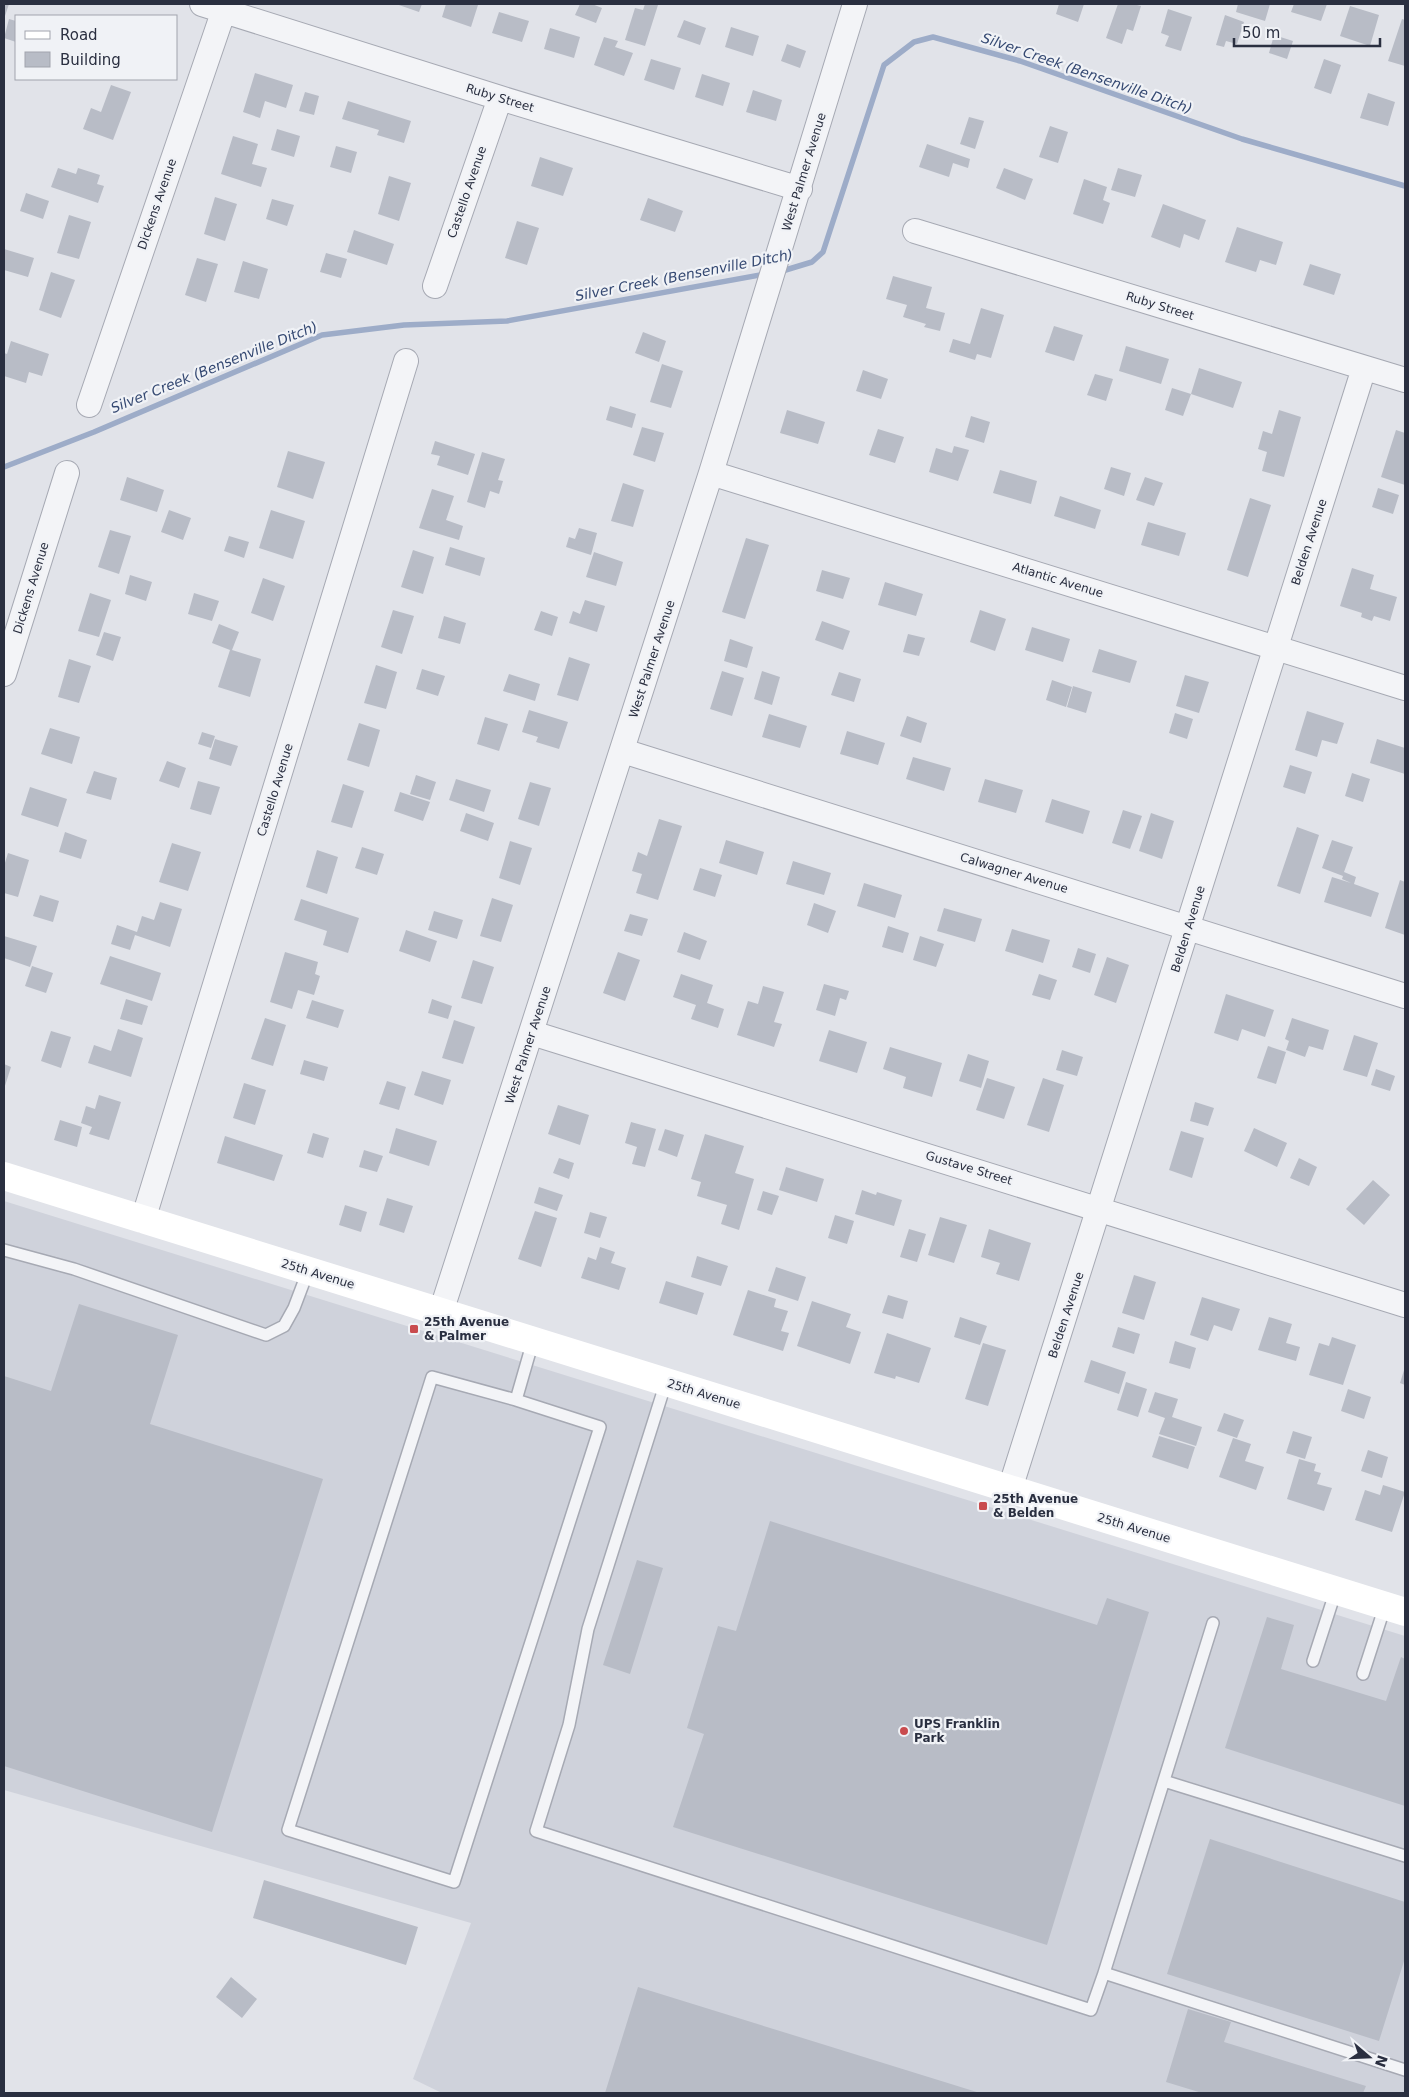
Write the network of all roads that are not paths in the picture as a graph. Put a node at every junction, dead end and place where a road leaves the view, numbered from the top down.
1 (855, 4) edge
2 (217, 6) edge
3 (500, 98) junction
4 (800, 189) junction
5 (915, 230) dead end
6 (435, 286) dead end
7 (406, 361) dead end
8 (1364, 368) junction
9 (1405, 380) edge
10 (89, 405) dead end
11 (711, 473) junction
12 (67, 474) dead end
13 (1276, 647) junction
14 (4, 674) edge
15 (1405, 688) edge
16 (623, 751) junction
17 (1188, 928) junction
18 (1405, 996) edge
19 (532, 1033) junction
20 (4, 1176) edge
21 (1100, 1209) junction
22 (143, 1220) junction
23 (4, 1250) edge
24 (308, 1271) junction
25 (1405, 1305) edge
26 (441, 1312) junction
27 (533, 1341) junction
28 (666, 1382) junction
29 (516, 1400) junction
30 (1010, 1489) junction
31 (1336, 1590) junction
32 (1395, 1609) edge
33 (1213, 1623) dead end
34 (1313, 1661) dead end
35 (1363, 1674) dead end
36 (1164, 1781) junction
37 (1405, 1856) edge
38 (1104, 1973) junction
39 (1405, 2070) edge

1 - 4 street, West Palmer Avenue
2 - 3 street, Ruby Street
2 - 10 street, Dickens Avenue
3 - 4 street, Ruby Street
3 - 6 street, Castello Avenue
4 - 11 street, West Palmer Avenue
5 - 8 street, Ruby Street
7 - 22 street, Castello Avenue
8 - 9 street, Ruby Street
8 - 13 street, Belden Avenue
11 - 13 street, Atlantic Avenue
11 - 16 street, West Palmer Avenue
12 - 14 street, Dickens Avenue
13 - 15 street, Atlantic Avenue
13 - 17 street, Belden Avenue
16 - 17 street, Calwagner Avenue
16 - 19 street, West Palmer Avenue
17 - 18 street, Calwagner Avenue
17 - 21 street, Belden Avenue
19 - 21 street, Gustave Street
19 - 26 street, West Palmer Avenue
20 - 22 main road, 25th Avenue
21 - 25 street, Gustave Street
21 - 30 street, Belden Avenue
22 - 24 main road, 25th Avenue
23 - 24 lane
24 - 26 main road, 25th Avenue
26 - 27 main road, 25th Avenue
27 - 28 main road, 25th Avenue
27 - 29 lane
28 - 30 main road, 25th Avenue
28 - 38 lane
29 - 29 lane
30 - 31 main road, 25th Avenue
31 - 32 main road, 25th Avenue
31 - 34 lane
32 - 35 lane
33 - 36 lane
36 - 37 lane
36 - 38 lane
38 - 39 lane

